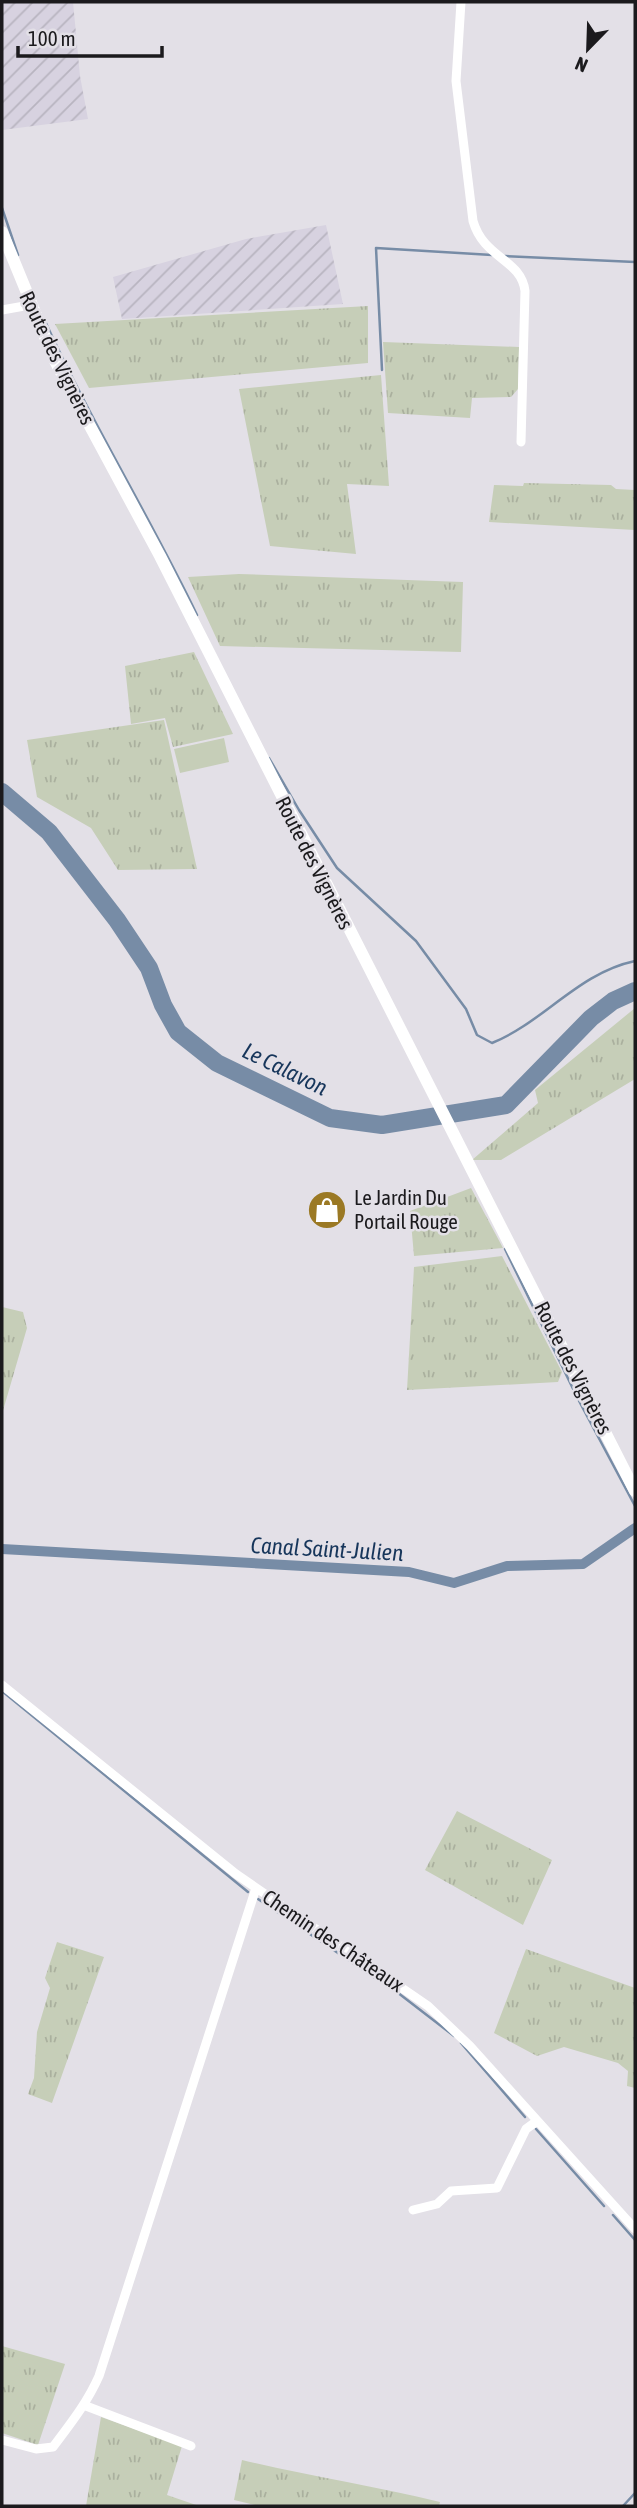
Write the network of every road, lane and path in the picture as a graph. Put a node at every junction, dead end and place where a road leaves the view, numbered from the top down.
1 (461, 2) edge
2 (2, 232) edge
3 (30, 305) junction
4 (2, 310) edge
5 (522, 442) dead end
6 (635, 1491) edge
7 (2, 1685) edge
8 (256, 1888) junction
9 (537, 2121) junction
10 (413, 2210) dead end
11 (635, 2229) edge
12 (86, 2406) junction
13 (2, 2440) edge
14 (191, 2446) dead end

1 - 5 street
2 - 3 street, Route des Vignères
3 - 4 street
3 - 6 street, Route des Vignères
7 - 8 street, Chemin des Châteaux
8 - 9 street, Chemin des Châteaux
8 - 12 street
9 - 10 street
9 - 11 street, Chemin des Châteaux
12 - 13 street
12 - 14 street

